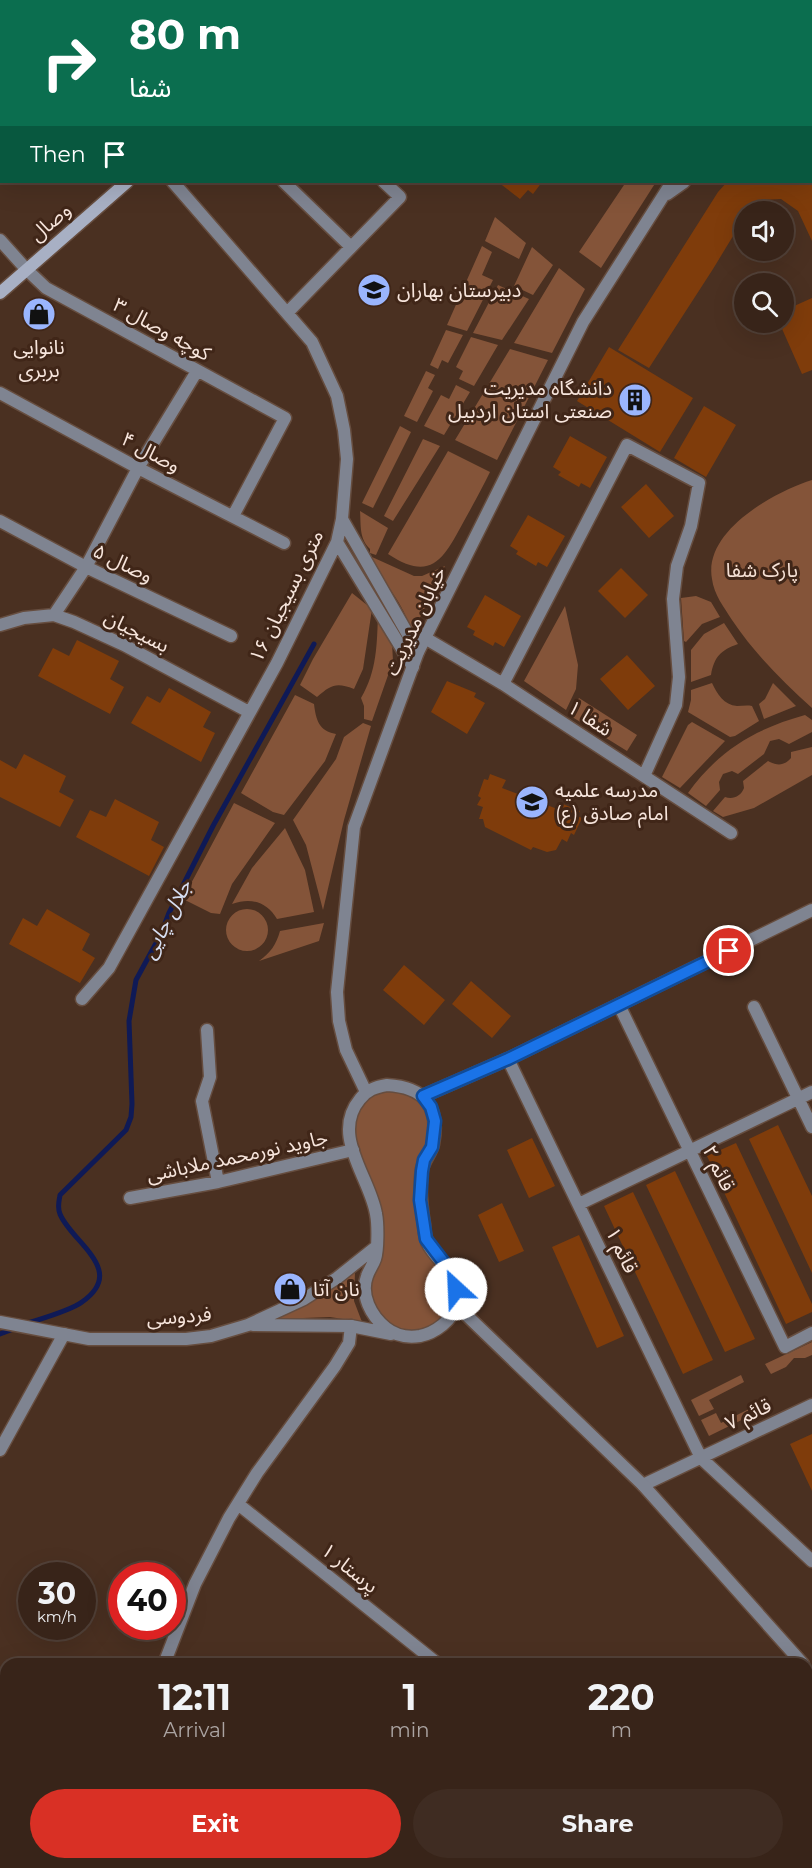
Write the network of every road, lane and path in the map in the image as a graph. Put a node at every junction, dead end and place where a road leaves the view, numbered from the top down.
1 (126, 183) edge
2 (174, 183) edge
3 (285, 183) edge
4 (385, 183) edge
5 (671, 183) edge
6 (683, 183) edge
7 (659, 201) junction
8 (0, 240) edge
9 (351, 247) junction
10 (26, 269) junction
11 (0, 292) edge
12 (287, 313) junction
13 (197, 371) junction
14 (0, 393) edge
15 (138, 468) junction
16 (233, 516) junction
17 (342, 519) junction
18 (0, 521) edge
19 (337, 542) junction
20 (284, 543) dead end
21 (86, 567) junction
22 (54, 615) junction
23 (0, 625) edge
24 (231, 636) dead end
25 (425, 638) junction
26 (418, 652) junction
27 (412, 667) junction
28 (503, 684) junction
29 (249, 712) junction
30 (644, 776) junction
31 (731, 833) dead end
32 (812, 910) edge
33 (82, 999) dead end
34 (619, 1005) junction
35 (754, 1007) dead end
36 (207, 1030) dead end
37 (508, 1059) junction
38 (366, 1092) junction
39 (812, 1092) edge
40 (423, 1096) junction
41 (798, 1098) junction
42 (812, 1127) edge
43 (353, 1150) junction
44 (689, 1150) junction
45 (218, 1182) junction
46 (130, 1198) dead end
47 (579, 1204) junction
48 (375, 1247) junction
49 (456, 1305) junction
50 (0, 1322) edge
51 (248, 1325) junction
52 (351, 1326) junction
53 (64, 1334) junction
54 (395, 1334) junction
55 (812, 1334) edge
56 (812, 1405) edge
57 (0, 1450) edge
58 (701, 1458) junction
59 (643, 1485) junction
60 (238, 1504) junction
61 (812, 1561) edge
62 (166, 1658) edge
63 (430, 1658) edge
64 (798, 1658) edge

1 - 10 main road, وصال
2 - 12 street, ۱۶ متری بسیجیان
3 - 9 street
4 - 9 street
5 - 7 street, خیابان مدیریت
6 - 7 street, خیابان مدیریت
7 - 25 street, خیابان مدیریت
8 - 10 street, کوچه وصال ۳
9 - 12 street
10 - 11 main road, وصال
10 - 13 street, کوچه وصال ۳
12 - 17 street, ۱۶ متری بسیجیان
13 - 15 street
13 - 16 street, کوچه وصال ۳
14 - 15 street, وصال ۴
15 - 16 street, وصال ۴
15 - 21 street
16 - 20 street, وصال ۴
17 - 19 street, ۱۶ متری بسیجیان
17 - 26 street
18 - 21 street, وصال ۵
19 - 27 street
19 - 29 street, ۱۶ متری بسیجیان
21 - 22 street
21 - 24 street, وصال ۵
22 - 23 street, بسیجیان
22 - 29 street, بسیجیان
25 - 26 street, خیابان مدیریت
25 - 28 street, شفا ۱
26 - 27 street, خیابان مدیریت
27 - 38 street, خیابان مدیریت
28 - 30 street, شفا ۱
28 - 30 street
29 - 33 street, ۱۶ متری بسیجیان
30 - 31 street, شفا ۱
32 - 34 street
34 - 37 street
34 - 44 street, قائم ۲
35 - 41 street
36 - 45 street
37 - 40 street
37 - 47 street, قائم ۱
38 - 40 street
38 - 43 street
39 - 41 street
40 - 49 street
41 - 42 street
41 - 44 street
43 - 45 street, جاوید نورمحمد ملاباشی
43 - 48 street
44 - 47 street
44 - 55 street, قائم ۲
45 - 46 street, جاوید نورمحمد ملاباشی
47 - 58 street, قائم ۱
48 - 51 street, فردوسی
48 - 54 street
49 - 54 street
49 - 59 street
50 - 53 street, فردوسی
51 - 52 street
51 - 53 street, فردوسی
52 - 54 street
52 - 60 street
53 - 57 street
56 - 58 street, قائم ۷
58 - 59 street, قائم ۷
58 - 61 street
59 - 64 street
60 - 62 street
60 - 63 street, پرستار ۱

